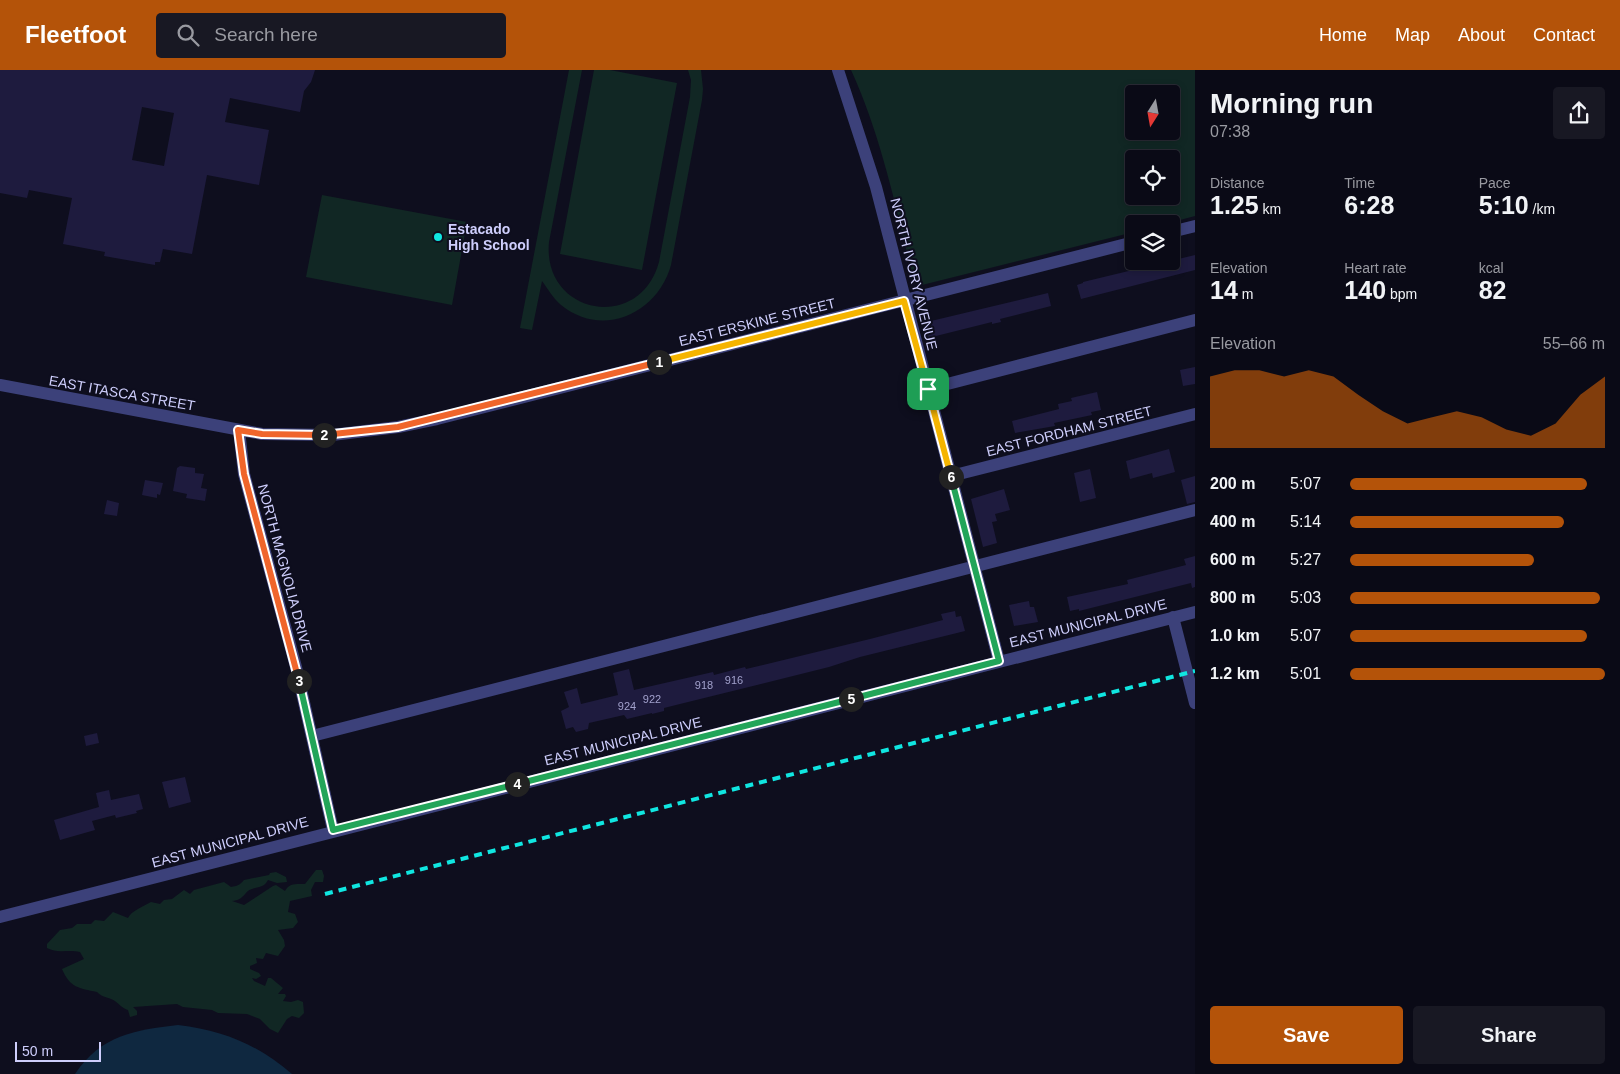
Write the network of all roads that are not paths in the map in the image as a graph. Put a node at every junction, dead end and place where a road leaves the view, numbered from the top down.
1 (838, 70) edge
2 (1195, 226) edge
3 (1180, 230) edge
4 (1125, 244) edge
5 (904, 301) junction
6 (1195, 320) edge
7 (0, 386) edge
8 (928, 389) junction
9 (1195, 414) edge
10 (238, 430) junction
11 (951, 476) junction
12 (1195, 510) edge
13 (975, 566) junction
14 (1195, 612) edge
15 (1172, 617) junction
16 (999, 661) junction
17 (1195, 704) edge
18 (312, 736) junction
19 (333, 830) junction
20 (0, 917) edge

1 - 5 street, NORTH IVORY AVENUE
2 - 3 street
4 - 5 street, EAST ERSKINE STREET
5 - 8 street, NORTH IVORY AVENUE
5 - 10 street, EAST ERSKINE STREET
6 - 8 street
7 - 10 street, EAST ITASCA STREET
8 - 11 street, NORTH IVORY AVENUE
9 - 11 street, EAST FORDHAM STREET
10 - 18 street, NORTH MAGNOLIA DRIVE
11 - 13 street, NORTH IVORY AVENUE
12 - 13 street
13 - 16 street, NORTH IVORY AVENUE
13 - 18 street
14 - 15 street, EAST MUNICIPAL DRIVE
15 - 16 street, EAST MUNICIPAL DRIVE
15 - 17 street
16 - 19 street, EAST MUNICIPAL DRIVE
18 - 19 street, NORTH MAGNOLIA DRIVE
19 - 20 street, EAST MUNICIPAL DRIVE

